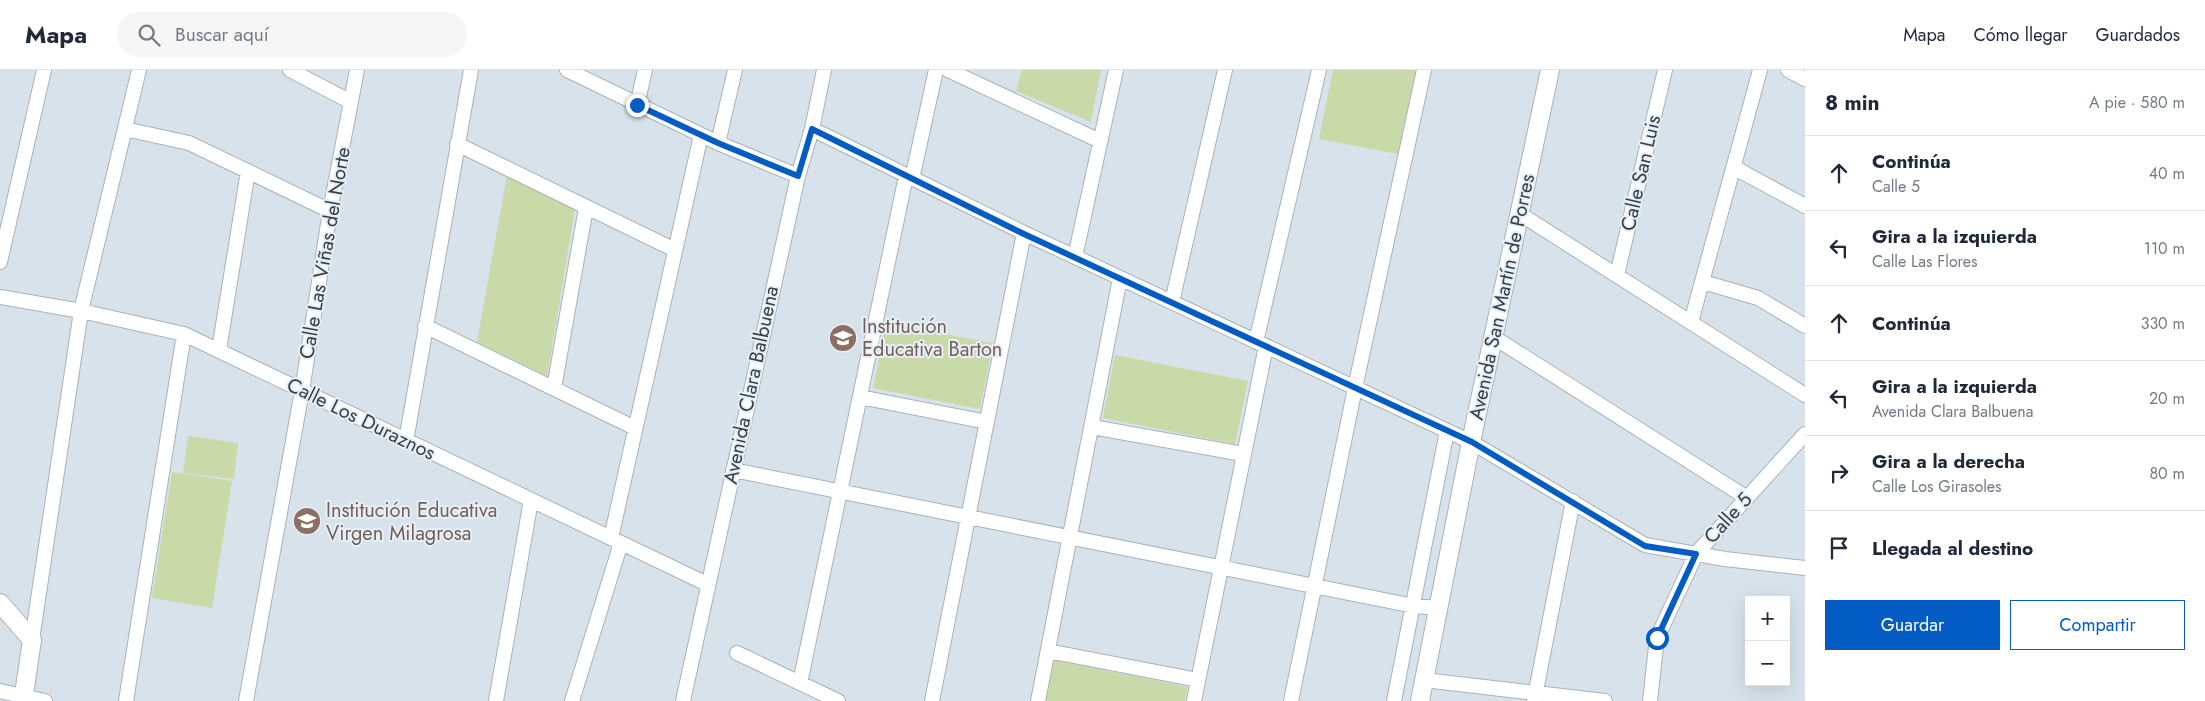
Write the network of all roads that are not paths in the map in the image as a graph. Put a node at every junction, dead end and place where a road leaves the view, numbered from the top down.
1 (44, 70) edge
2 (140, 70) edge
3 (290, 70) edge
4 (357, 70) edge
5 (471, 70) edge
6 (567, 70) edge
7 (645, 70) edge
8 (735, 70) edge
9 (824, 70) edge
10 (936, 70) edge
11 (948, 70) edge
12 (1116, 70) edge
13 (1225, 70) edge
14 (1319, 70) edge
15 (1424, 70) edge
16 (1550, 70) edge
17 (1665, 70) edge
18 (1760, 70) edge
19 (1788, 70) edge
20 (1805, 79) edge
21 (351, 102) junction
22 (637, 105) junction
23 (125, 129) junction
24 (812, 129) junction
25 (701, 135) junction
26 (1100, 141) junction
27 (718, 143) junction
28 (457, 144) junction
29 (1735, 168) junction
30 (248, 171) junction
31 (798, 176) junction
32 (909, 177) junction
33 (1805, 206) edge
34 (586, 208) junction
35 (330, 211) junction
36 (1520, 214) junction
37 (1024, 234) junction
38 (675, 250) junction
39 (1075, 257) junction
40 (0, 262) edge
41 (1617, 275) junction
42 (1120, 278) junction
43 (1703, 282) junction
44 (0, 297) edge
45 (1172, 302) junction
46 (81, 311) junction
47 (1691, 322) junction
48 (425, 326) junction
49 (1805, 326) edge
50 (184, 334) junction
51 (1495, 338) junction
52 (1261, 344) junction
53 (219, 350) junction
54 (554, 388) junction
55 (1356, 388) junction
56 (302, 391) junction
57 (1805, 395) edge
58 (860, 397) junction
59 (988, 422) junction
60 (635, 428) junction
61 (1092, 428) junction
62 (1447, 431) junction
63 (1805, 434) edge
64 (406, 441) junction
65 (1472, 442) junction
66 (1243, 454) junction
67 (733, 470) junction
68 (840, 492) junction
69 (1747, 498) junction
70 (531, 500) junction
71 (1573, 500) junction
72 (969, 518) junction
73 (1071, 538) junction
74 (616, 540) junction
75 (1696, 554) junction
76 (1220, 568) junction
77 (1805, 568) edge
78 (707, 584) junction
79 (1314, 586) junction
80 (0, 603) edge
81 (1414, 606) junction
82 (1439, 608) junction
83 (32, 640) junction
84 (1048, 651) junction
85 (737, 653) dead end
86 (1198, 680) junction
87 (1424, 680) junction
88 (800, 683) junction
89 (0, 691) edge
90 (1534, 697) edge
91 (23, 699) edge
92 (45, 701) edge
93 (126, 701) edge
94 (246, 701) edge
95 (496, 701) edge
96 (572, 701) edge
97 (683, 701) edge
98 (838, 701) edge
99 (932, 701) edge
100 (1038, 701) edge
101 (1194, 701) edge
102 (1291, 701) edge
103 (1394, 701) edge
104 (1420, 701) edge
105 (1605, 701) edge
106 (1650, 701) edge

1 - 40 street
2 - 23 street
3 - 21 street
4 - 21 street, Calle Las Viñas del Norte
5 - 28 street
6 - 22 street
7 - 22 street
8 - 27 street
9 - 24 street, Avenida Clara Balbuena
10 - 32 street
11 - 26 street
12 - 26 street
13 - 45 street
14 - 52 street
15 - 55 street
16 - 36 street, Avenida San Martín de Porres
17 - 41 street, Calle San Luis
18 - 29 street
19 - 20 street
21 - 35 street, Calle Las Viñas del Norte
22 - 25 street
23 - 30 street
23 - 46 street
24 - 31 street, Avenida Clara Balbuena
24 - 32 street
25 - 27 street
25 - 38 street
26 - 39 street
27 - 31 street
28 - 34 street
28 - 48 street
29 - 33 street
29 - 43 street
30 - 35 street
30 - 53 street
31 - 67 street, Avenida Clara Balbuena
32 - 37 street
32 - 58 street
34 - 38 street
34 - 54 street
35 - 56 street, Calle Las Viñas del Norte
36 - 41 street
36 - 51 street, Avenida San Martín de Porres
37 - 39 street
37 - 59 street
38 - 60 street
39 - 42 street
41 - 47 street
42 - 45 street
42 - 61 street
43 - 47 street
43 - 49 street
44 - 46 street, Calle Los Duraznos
45 - 52 street
46 - 50 street, Calle Los Duraznos
46 - 83 street
47 - 57 street
48 - 54 street
48 - 64 street
50 - 53 street, Calle Los Duraznos
50 - 93 street
51 - 65 street, Avenida San Martín de Porres
51 - 69 street
52 - 55 street
52 - 66 street
53 - 56 street, Calle Los Duraznos
54 - 60 street
55 - 62 street
55 - 79 street
56 - 64 street, Calle Los Duraznos
56 - 94 street, Calle Las Viñas del Norte
58 - 59 street
58 - 68 street
59 - 72 street
60 - 74 street
61 - 66 street
61 - 73 street
62 - 65 street
62 - 81 street
63 - 69 street, Calle 5
64 - 70 street, Calle Los Duraznos
65 - 71 street
65 - 82 street, Avenida San Martín de Porres
66 - 76 street
67 - 68 street
67 - 78 street, Avenida Clara Balbuena
68 - 72 street
68 - 88 street
69 - 75 street, Calle 5
70 - 74 street, Calle Los Duraznos
70 - 95 street
71 - 75 street
71 - 90 street
72 - 73 street
72 - 99 street
73 - 76 street
73 - 84 street
74 - 78 street, Calle Los Duraznos
74 - 96 street
75 - 77 street
75 - 106 street, Calle 5
76 - 79 street
76 - 86 street
78 - 97 street, Avenida Clara Balbuena
79 - 81 street
79 - 102 street
80 - 83 street
81 - 82 street
81 - 103 street
82 - 87 street, Avenida San Martín de Porres
83 - 91 street
84 - 86 street
84 - 100 street
85 - 88 street
86 - 101 street
87 - 90 street
87 - 104 street, Avenida San Martín de Porres
88 - 98 street
89 - 91 street
90 - 105 street
91 - 92 street

